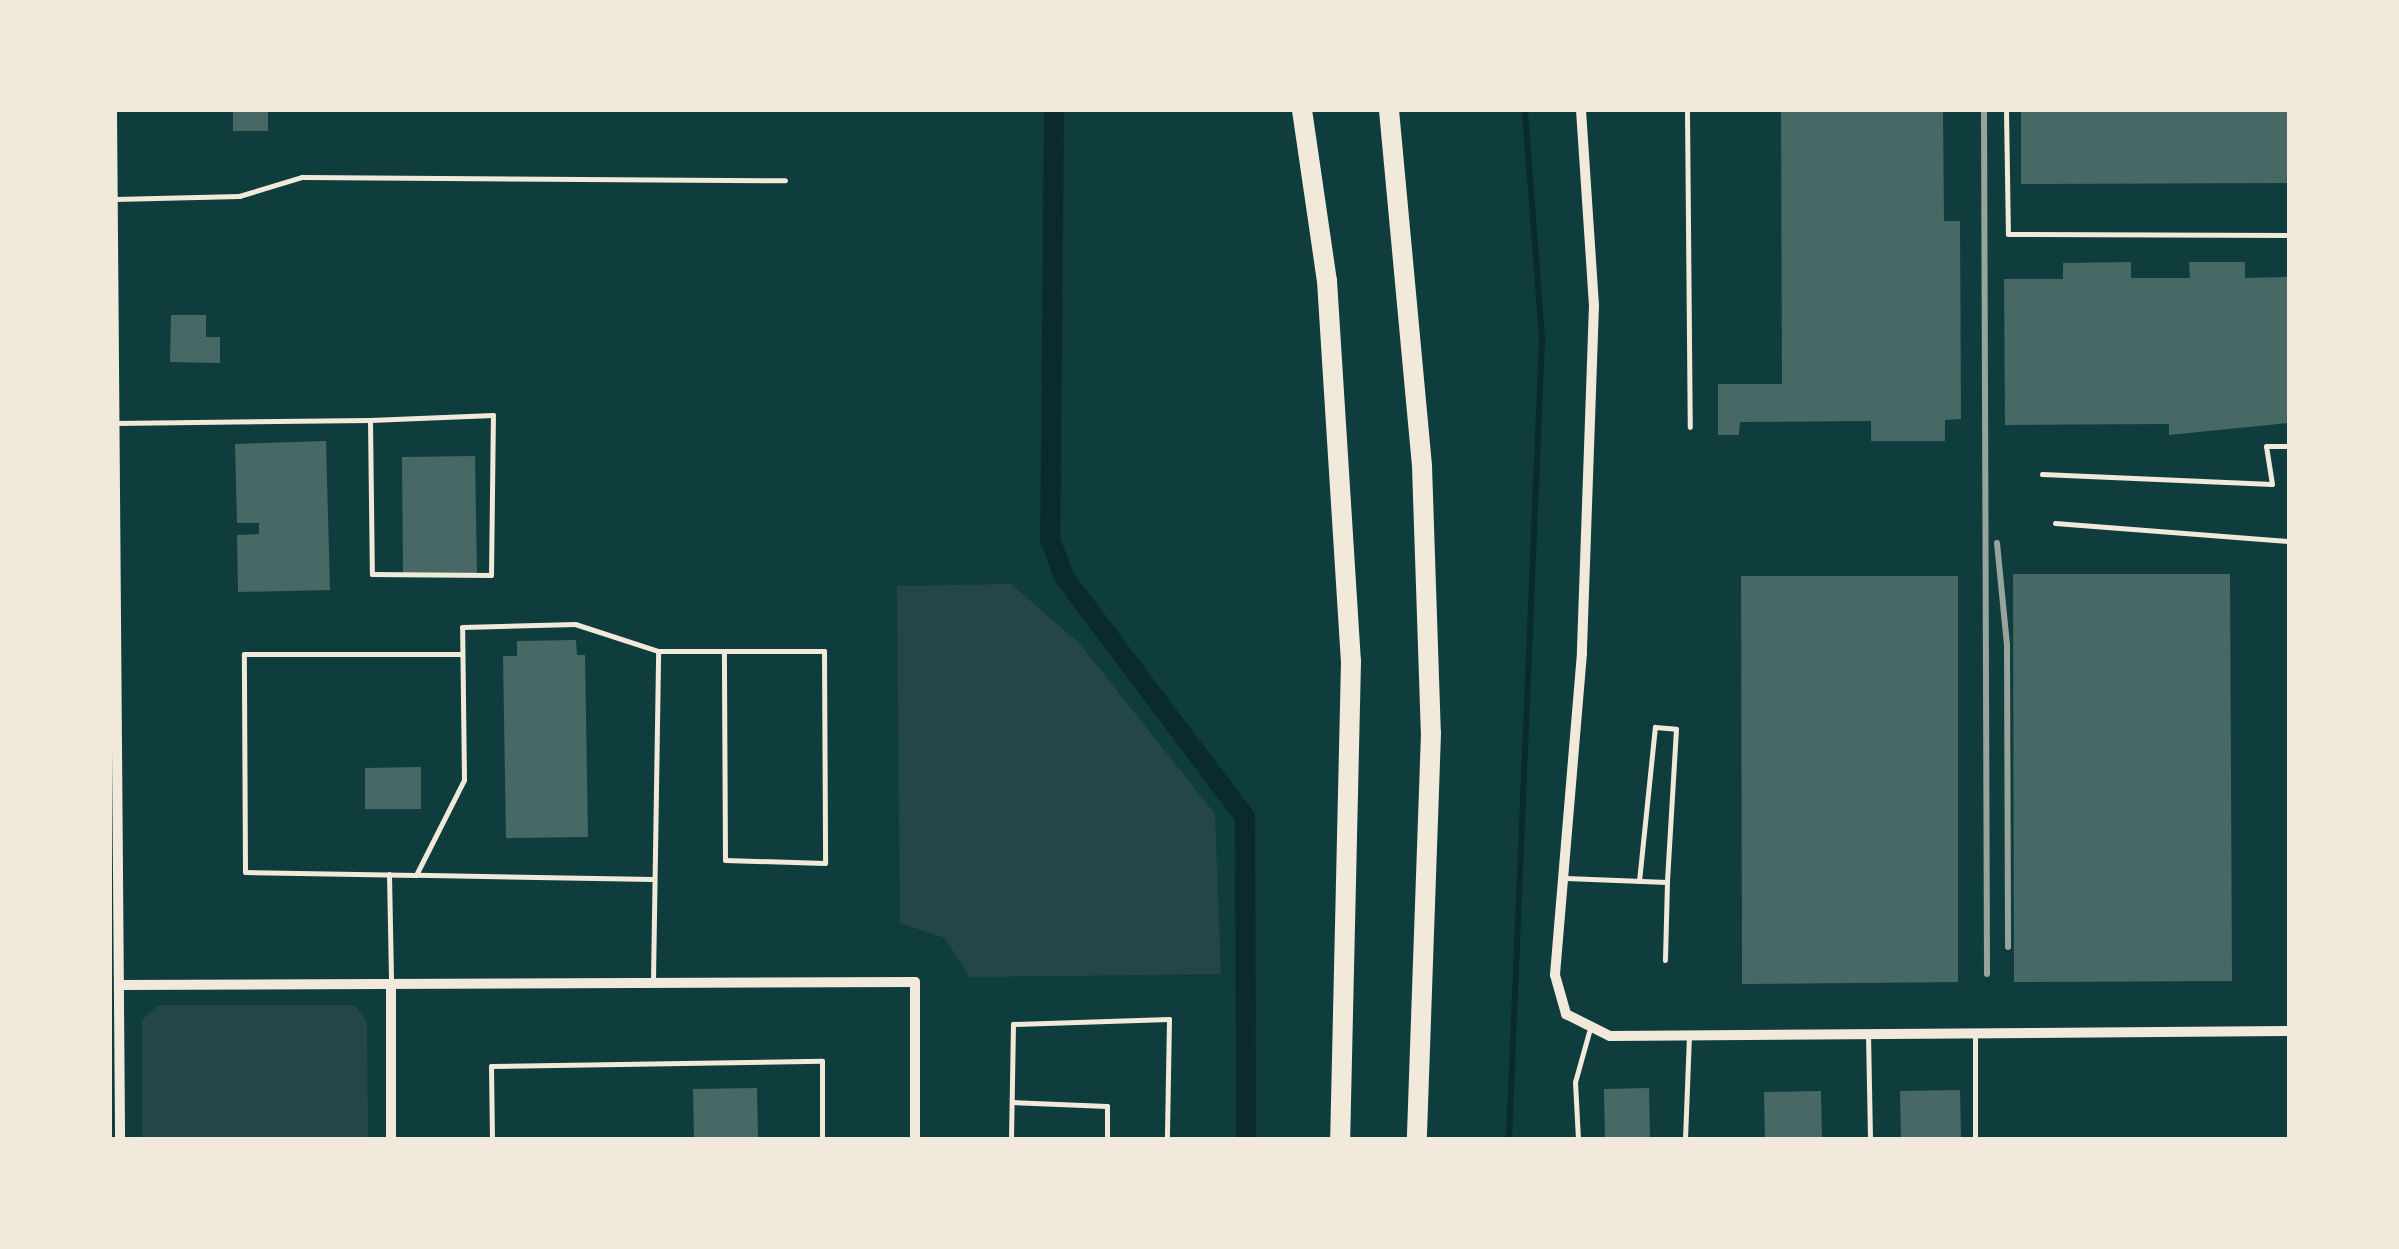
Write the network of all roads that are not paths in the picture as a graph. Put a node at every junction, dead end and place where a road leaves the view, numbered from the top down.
1 (112, 110) edge
2 (1302, 110) edge
3 (1390, 110) edge
4 (1581, 110) edge
5 (1687, 110) edge
6 (2006, 110) edge
7 (785, 180) dead end
8 (112, 199) edge
9 (2289, 235) edge
10 (112, 317) edge
11 (370, 420) junction
12 (114, 422) junction
13 (1690, 427) dead end
14 (2289, 446) edge
15 (2042, 474) dead end
16 (2055, 523) dead end
17 (2289, 541) edge
18 (658, 651) junction
19 (724, 651) junction
20 (462, 654) junction
21 (114, 767) edge
22 (389, 874) junction
23 (416, 875) junction
24 (1563, 878) junction
25 (654, 880) junction
26 (1638, 880) junction
27 (1667, 882) junction
28 (1665, 960) dead end
29 (653, 983) junction
30 (391, 984) junction
31 (119, 985) junction
32 (2289, 1031) edge
33 (1589, 1032) junction
34 (1975, 1033) junction
35 (1868, 1034) junction
36 (1689, 1036) junction
37 (1012, 1102) junction
38 (120, 1139) edge
39 (392, 1139) edge
40 (492, 1139) edge
41 (822, 1139) edge
42 (915, 1139) edge
43 (1011, 1139) edge
44 (1106, 1139) edge
45 (1168, 1139) edge
46 (1340, 1139) edge
47 (1417, 1139) edge
48 (1578, 1139) edge
49 (1685, 1139) edge
50 (1870, 1139) edge
51 (1975, 1139) edge

1 - 8 street
2 - 46 highway
3 - 47 highway
4 - 24 street
5 - 13 lane
6 - 9 lane
7 - 8 lane
8 - 10 street
10 - 12 street
11 - 11 lane
11 - 12 lane
12 - 21 street
14 - 15 lane
16 - 17 lane
18 - 19 lane
18 - 20 lane
18 - 25 lane
19 - 19 lane
20 - 22 lane
20 - 23 lane
21 - 31 street
22 - 23 lane
22 - 30 lane
23 - 25 lane
24 - 26 lane
24 - 33 street
25 - 29 lane
26 - 27 lane
26 - 27 lane
27 - 28 lane
29 - 30 street
29 - 42 street
30 - 31 street
30 - 39 street
31 - 38 street
32 - 34 street
33 - 36 street
33 - 48 lane
34 - 35 street
34 - 51 lane
35 - 36 street
35 - 50 lane
36 - 49 lane
37 - 43 lane
37 - 44 lane
37 - 45 lane
40 - 41 lane

